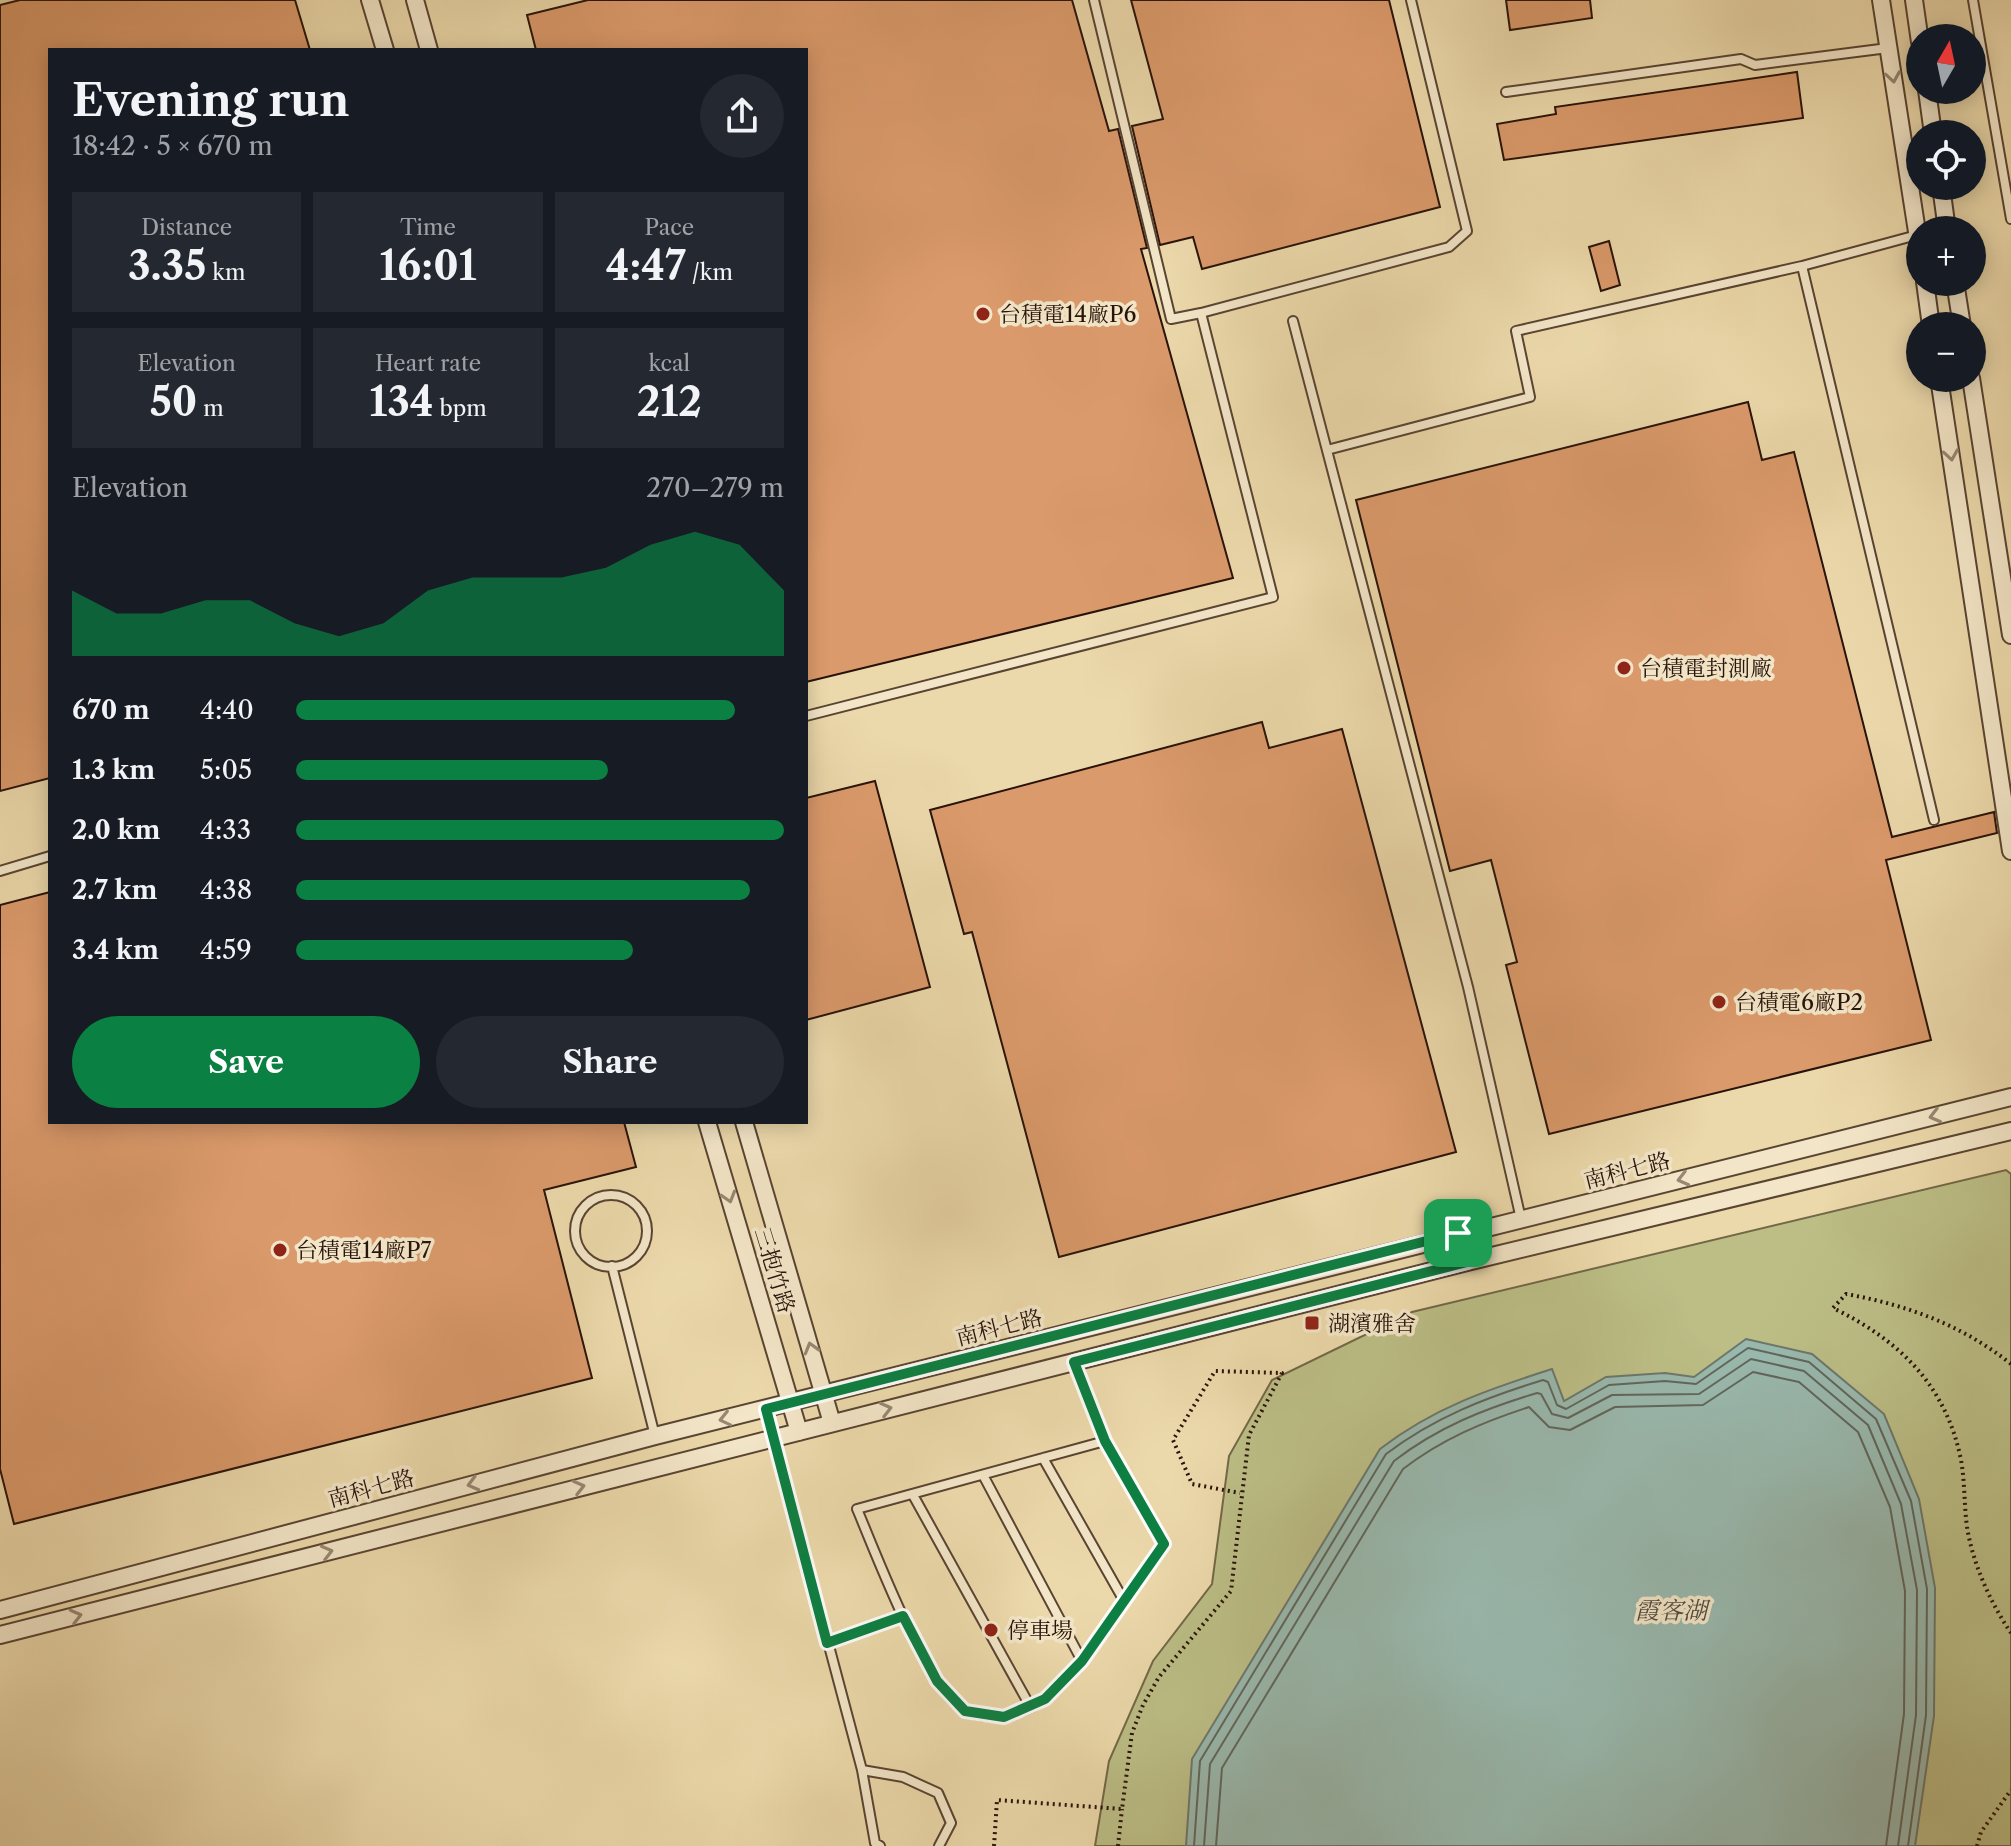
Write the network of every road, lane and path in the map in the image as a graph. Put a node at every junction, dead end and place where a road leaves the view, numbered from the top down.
1 (370, 0) edge
2 (415, 0) edge
3 (1094, 0) edge
4 (1411, 0) edge
5 (1881, 0) edge
6 (1914, 0) edge
7 (1973, 0) edge
8 (1917, 24) edge
9 (1889, 47) junction
10 (384, 48) edge
11 (428, 48) edge
12 (1506, 92) dead end
13 (1915, 216) edge
14 (2011, 220) edge
15 (1906, 246) edge
16 (1802, 266) junction
17 (1201, 313) junction
18 (1293, 321) dead end
19 (1941, 392) edge
20 (1973, 392) edge
21 (1327, 450) junction
22 (2011, 635) edge
23 (808, 715) edge
24 (1934, 820) dead end
25 (2011, 851) edge
26 (48, 857) edge
27 (0, 871) edge
28 (2011, 1097) edge
29 (708, 1124) edge
30 (745, 1124) edge
31 (2011, 1131) edge
32 (1521, 1219) junction
33 (1458, 1233) junction
34 (1467, 1262) junction
35 (612, 1266) junction
36 (1074, 1362) junction
37 (2011, 1364) edge
38 (825, 1395) junction
39 (792, 1403) junction
40 (766, 1409) junction
41 (832, 1423) junction
42 (799, 1432) junction
43 (655, 1436) junction
44 (772, 1438) junction
45 (1105, 1441) junction
46 (1043, 1458) junction
47 (983, 1475) junction
48 (1240, 1493) junction
49 (913, 1495) junction
50 (1123, 1599) junction
51 (0, 1610) edge
52 (903, 1616) junction
53 (2011, 1633) edge
54 (0, 1635) edge
55 (827, 1643) junction
56 (1082, 1661) junction
57 (1030, 1706) junction
58 (862, 1770) junction
59 (2011, 1790) edge
60 (1122, 1809) junction
61 (880, 1846) edge
62 (939, 1846) edge
63 (994, 1846) edge
64 (1118, 1846) edge
65 (1977, 1846) edge

1 - 10 street
2 - 11 street
3 - 17 lane
4 - 17 lane
5 - 9 street
6 - 8 street
7 - 14 lane
9 - 12 lane
9 -> 13 street
15 - 16 lane
16 - 21 lane
16 - 24 lane
17 - 23 lane
18 - 21 lane
19 -> 25 street
20 - 22 street
21 - 32 lane
26 - 27 lane
28 -> 32 street, 南科七路
29 -> 39 street, 三抱竹路
38 -> 30 street, 三抱竹路
31 - 34 street
32 - 33 street, 南科七路
33 - 34 lane
33 - 38 street, 南科七路
34 - 36 street
35 - 35 lane
35 - 43 lane
41 -> 36 street
36 - 45 lane
37 - 53 path
38 - 39 street, 南科七路
38 - 41 street, 三抱竹路
39 - 40 street, 南科七路
39 - 42 street, 三抱竹路
40 -> 43 street, 南科七路
40 - 44 lane
41 - 42 street
42 - 44 street
43 -> 51 street, 南科七路
54 -> 44 street
44 - 55 lane
45 - 46 lane
45 - 50 lane
46 - 47 lane
46 - 50 lane
47 - 49 lane
47 - 56 lane
48 - 48 path
48 - 60 path
49 - 52 lane
49 - 57 lane
50 - 56 lane
52 - 55 lane
52 - 57 lane
55 - 58 lane
56 - 57 lane
58 - 61 lane
58 - 62 lane
59 - 65 path
60 - 63 path
60 - 64 path

